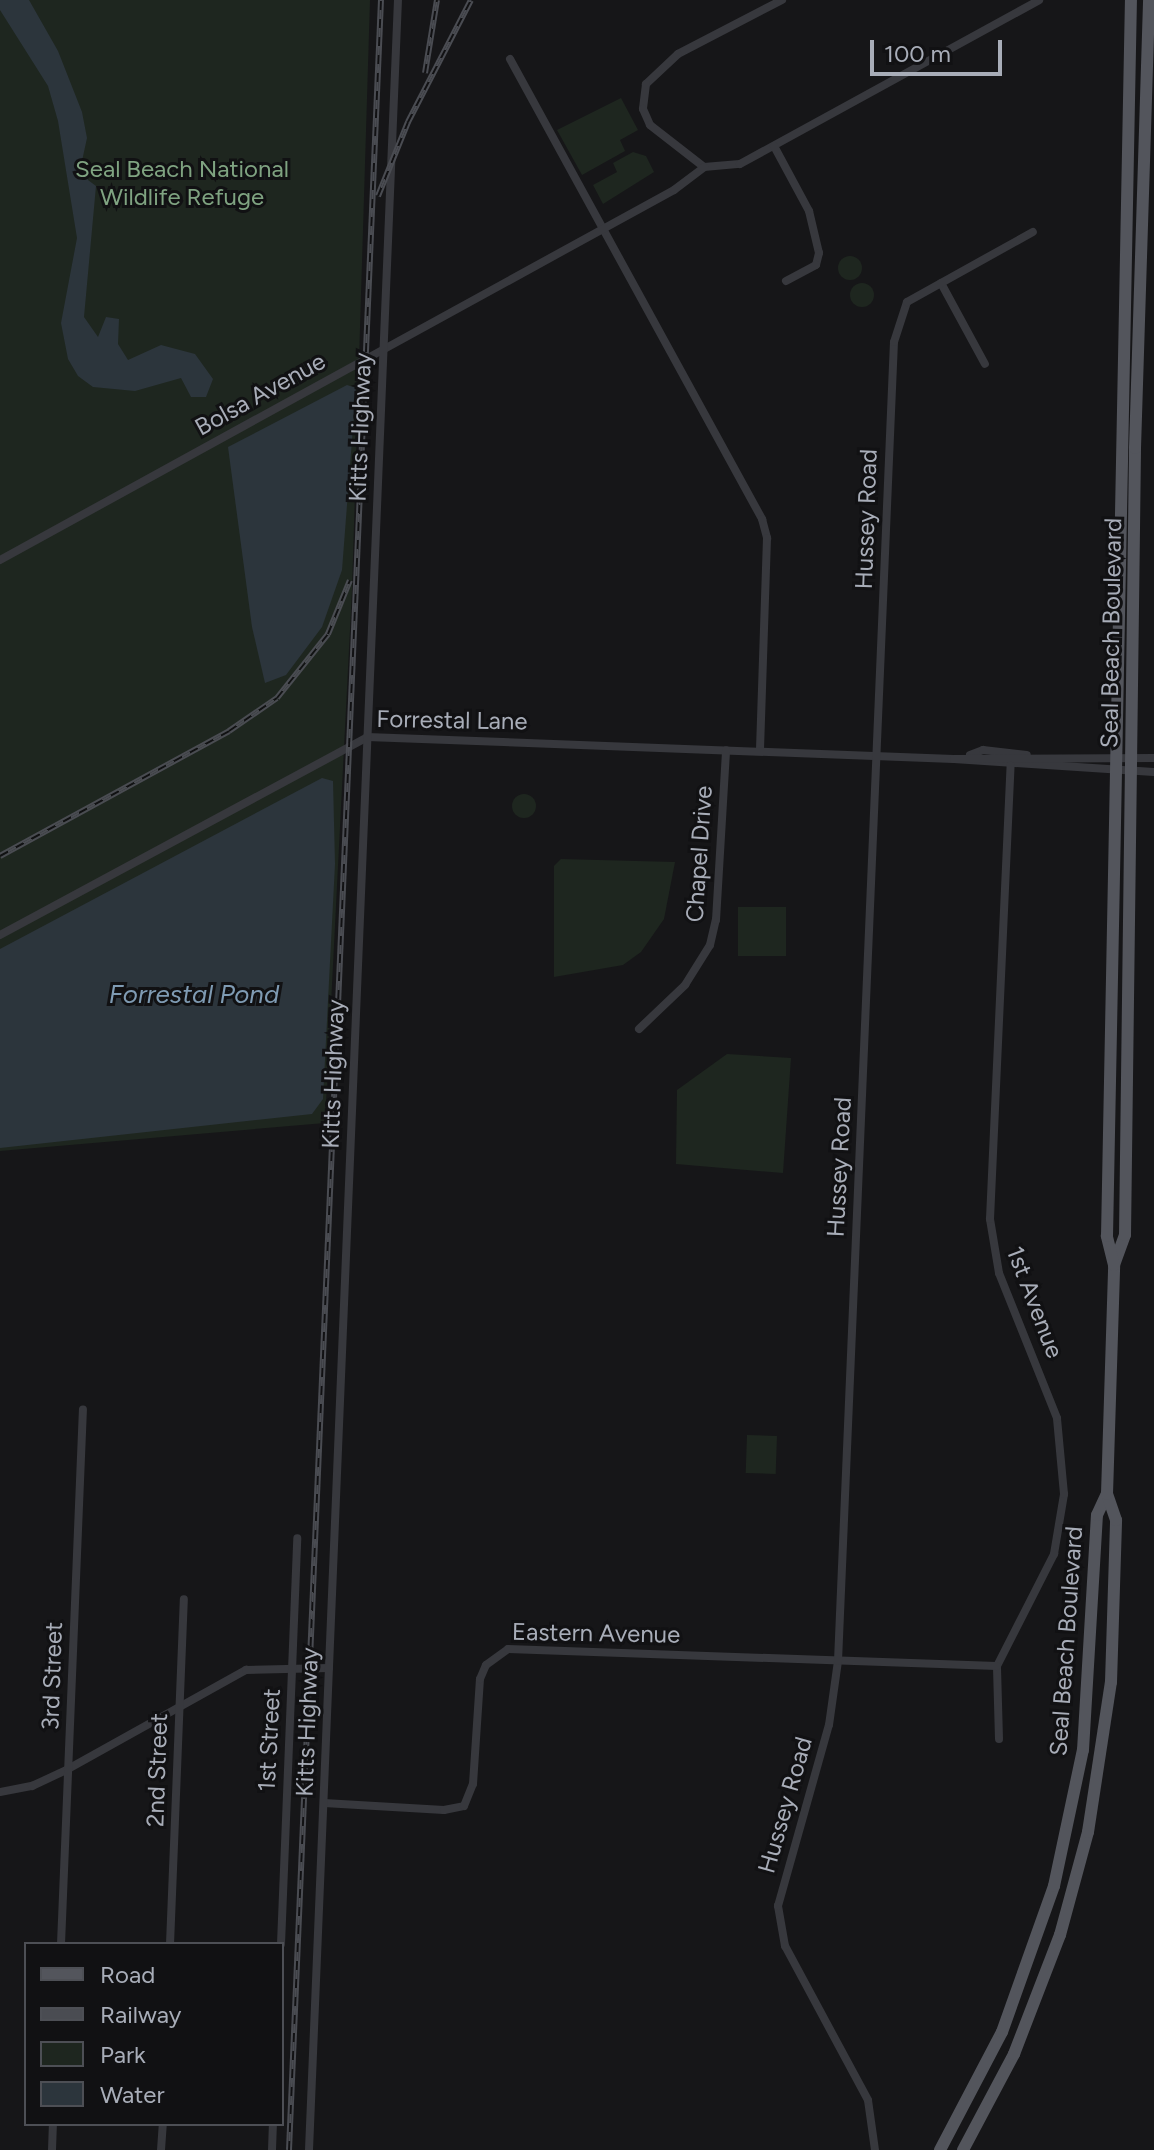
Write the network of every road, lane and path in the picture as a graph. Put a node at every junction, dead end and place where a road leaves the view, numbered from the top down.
1 (398, 0) edge
2 (782, 0) edge
3 (1039, 0) edge
4 (1131, 0) edge
5 (1149, 0) edge
6 (1023, 4) edge
7 (510, 59) dead end
8 (774, 146) junction
9 (704, 167) junction
10 (605, 228) junction
11 (1033, 232) dead end
12 (786, 281) dead end
13 (941, 283) junction
14 (384, 348) junction
15 (985, 364) dead end
16 (0, 560) edge
17 (367, 737) junction
18 (726, 750) junction
19 (760, 751) junction
20 (878, 755) junction
21 (958, 758) junction
22 (1154, 758) edge
23 (1113, 764) junction
24 (1131, 764) junction
25 (1011, 765) junction
26 (1154, 772) edge
27 (0, 935) edge
28 (639, 1029) dead end
29 (1114, 1265) junction
30 (83, 1409) dead end
31 (1107, 1494) junction
32 (297, 1538) dead end
33 (184, 1599) dead end
34 (838, 1661) junction
35 (997, 1666) junction
36 (329, 1668) junction
37 (293, 1670) junction
38 (179, 1705) junction
39 (999, 1739) dead end
40 (68, 1769) junction
41 (0, 1792) edge
42 (324, 1803) junction
43 (1069, 1828) junction
44 (1088, 1832) junction
45 (61, 1942) edge
46 (170, 1942) edge
47 (281, 1942) edge
48 (53, 2126) edge
49 (163, 2126) edge
50 (273, 2126) edge
51 (52, 2150) edge
52 (161, 2150) edge
53 (272, 2150) edge
54 (309, 2150) edge
55 (875, 2150) edge
56 (940, 2150) edge
57 (963, 2150) edge

1 - 14 street, Kitts Highway
2 - 9 street
3 - 6 street
4 - 23 main road, Seal Beach Boulevard
5 - 24 main road, Seal Beach Boulevard
6 - 8 street
7 - 10 street
8 - 9 street
8 - 12 street
9 - 10 street, Bolsa Avenue
10 - 14 street, Bolsa Avenue
10 - 19 street
11 - 13 street, Hussey Road
13 - 15 street
13 - 20 street, Hussey Road
14 - 16 street, Bolsa Avenue
14 - 17 street, Kitts Highway
17 - 18 street, Forrestal Lane
17 - 27 street, Forrestal Lane
17 - 36 street, Kitts Highway
18 - 19 street, Forrestal Lane
18 - 28 street, Chapel Drive
19 - 20 street, Forrestal Lane
20 - 21 street, Forrestal Lane
20 - 34 street, Hussey Road
21 - 23 street, Forrestal Lane
21 - 25 street, Forrestal Lane
22 - 24 street
23 - 24 street
23 - 25 street, Forrestal Lane
23 - 29 main road, Seal Beach Boulevard
24 - 26 street
24 - 29 main road, Seal Beach Boulevard
25 - 35 street, 1st Avenue
29 - 31 main road, Seal Beach Boulevard
30 - 40 street, 3rd Street
31 - 43 main road, Seal Beach Boulevard
31 - 44 main road, Seal Beach Boulevard
32 - 37 street, 1st Street
33 - 38 street, 2nd Street
34 - 35 street, Eastern Avenue
34 - 42 street, Eastern Avenue
34 - 55 street, Hussey Road
35 - 39 street, 1st Avenue
36 - 37 street
36 - 42 street, Kitts Highway
37 - 38 street
37 - 47 street, 1st Street
38 - 40 street
38 - 46 street, 2nd Street
40 - 41 street
40 - 45 street, 3rd Street
42 - 54 street, Kitts Highway
43 - 44 main road
43 - 56 main road, Seal Beach Boulevard
44 - 57 main road, Seal Beach Boulevard
48 - 51 street
49 - 52 street
50 - 53 street

